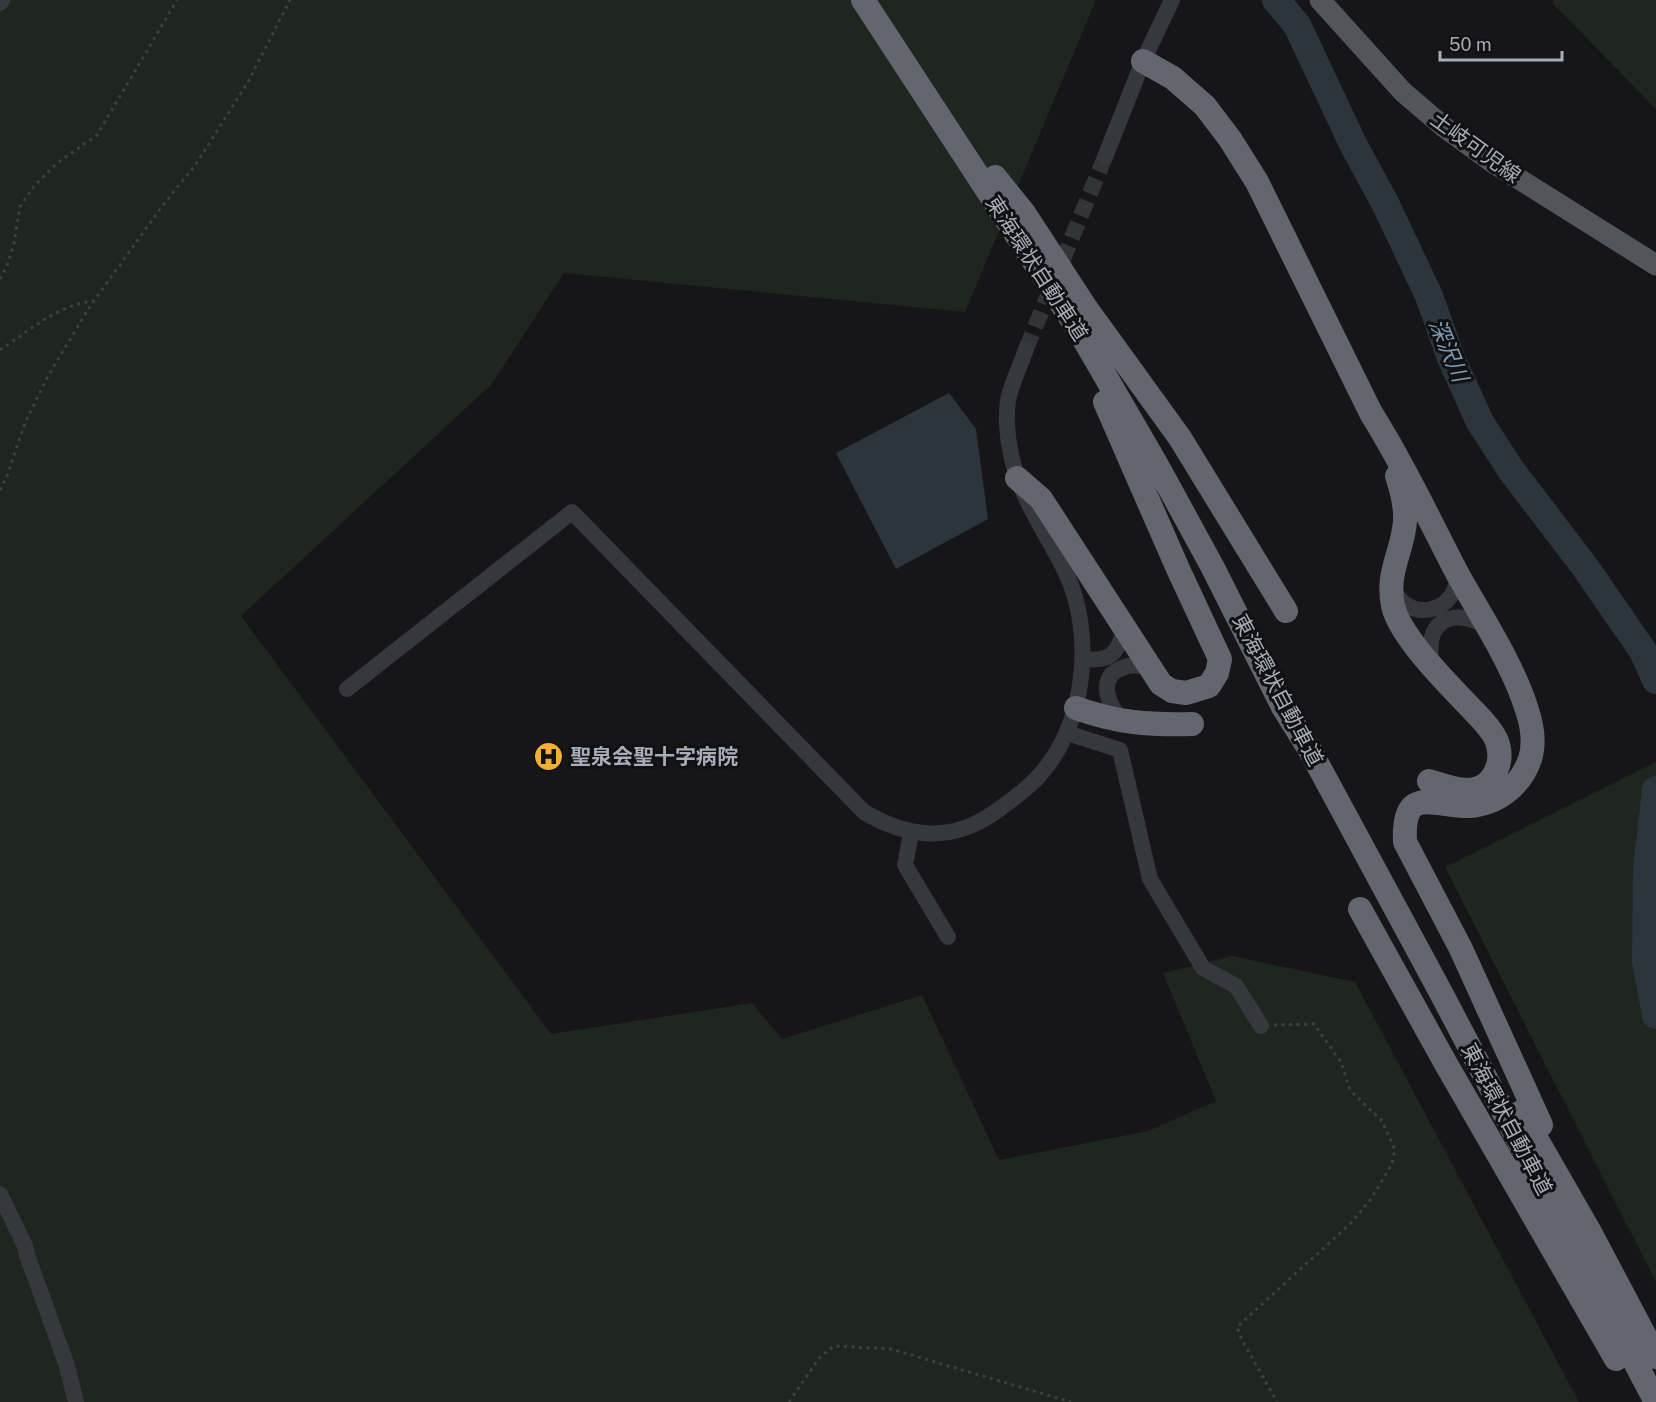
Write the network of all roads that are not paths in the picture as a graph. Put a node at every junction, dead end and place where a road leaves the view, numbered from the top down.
1 (862, 0) edge
2 (876, 0) edge
3 (1172, 0) edge
4 (1320, 0) edge
5 (1143, 61) junction
6 (958, 149) junction
7 (1106, 157) tunnel mouth
8 (982, 161) junction
9 (1656, 265) edge
10 (1026, 349) tunnel mouth
11 (1371, 413) junction
12 (1017, 478) junction
13 (1457, 573) junction
14 (1392, 587) junction
15 (1286, 611) dead end
16 (1487, 626) junction
17 (1124, 628) junction
18 (1083, 659) junction
19 (1431, 665) junction
20 (1149, 667) junction
21 (347, 689) dead end
22 (1076, 708) junction
23 (1124, 722) junction
24 (1192, 724) dead end
25 (1067, 733) junction
26 (1429, 781) dead end
27 (911, 832) junction
28 (1360, 909) dead end
29 (948, 937) dead end
30 (1261, 1026) road end
31 (0, 1194) edge
32 (1591, 1234) junction
33 (1656, 1357) edge
34 (76, 1402) edge
35 (1642, 1402) edge
36 (1656, 1402) edge

1 - 6 highway, 東海環状自動車道
2 - 8 highway, 東海環状自動車道
3 - 5 street
4 - 9 main road, 土岐可児線
5 - 7 street
5 - 11 highway
6 - 20 highway
6 - 36 highway, 東海環状自動車道
8 - 15 highway
8 - 32 highway, 東海環状自動車道
10 - 12 street
11 - 13 highway
11 - 14 highway
12 - 17 highway
12 - 18 street
13 - 14 street
13 - 16 highway
14 - 19 highway
16 - 19 street
16 - 32 highway
17 - 18 street
17 - 20 highway
18 - 22 street
19 - 26 highway
20 - 23 street
21 - 27 street
22 - 23 highway
22 - 25 street
23 - 24 highway
25 - 27 street
25 - 30 street
27 - 29 street
28 - 35 highway
31 - 34 street
32 - 33 highway, 東海環状自動車道

